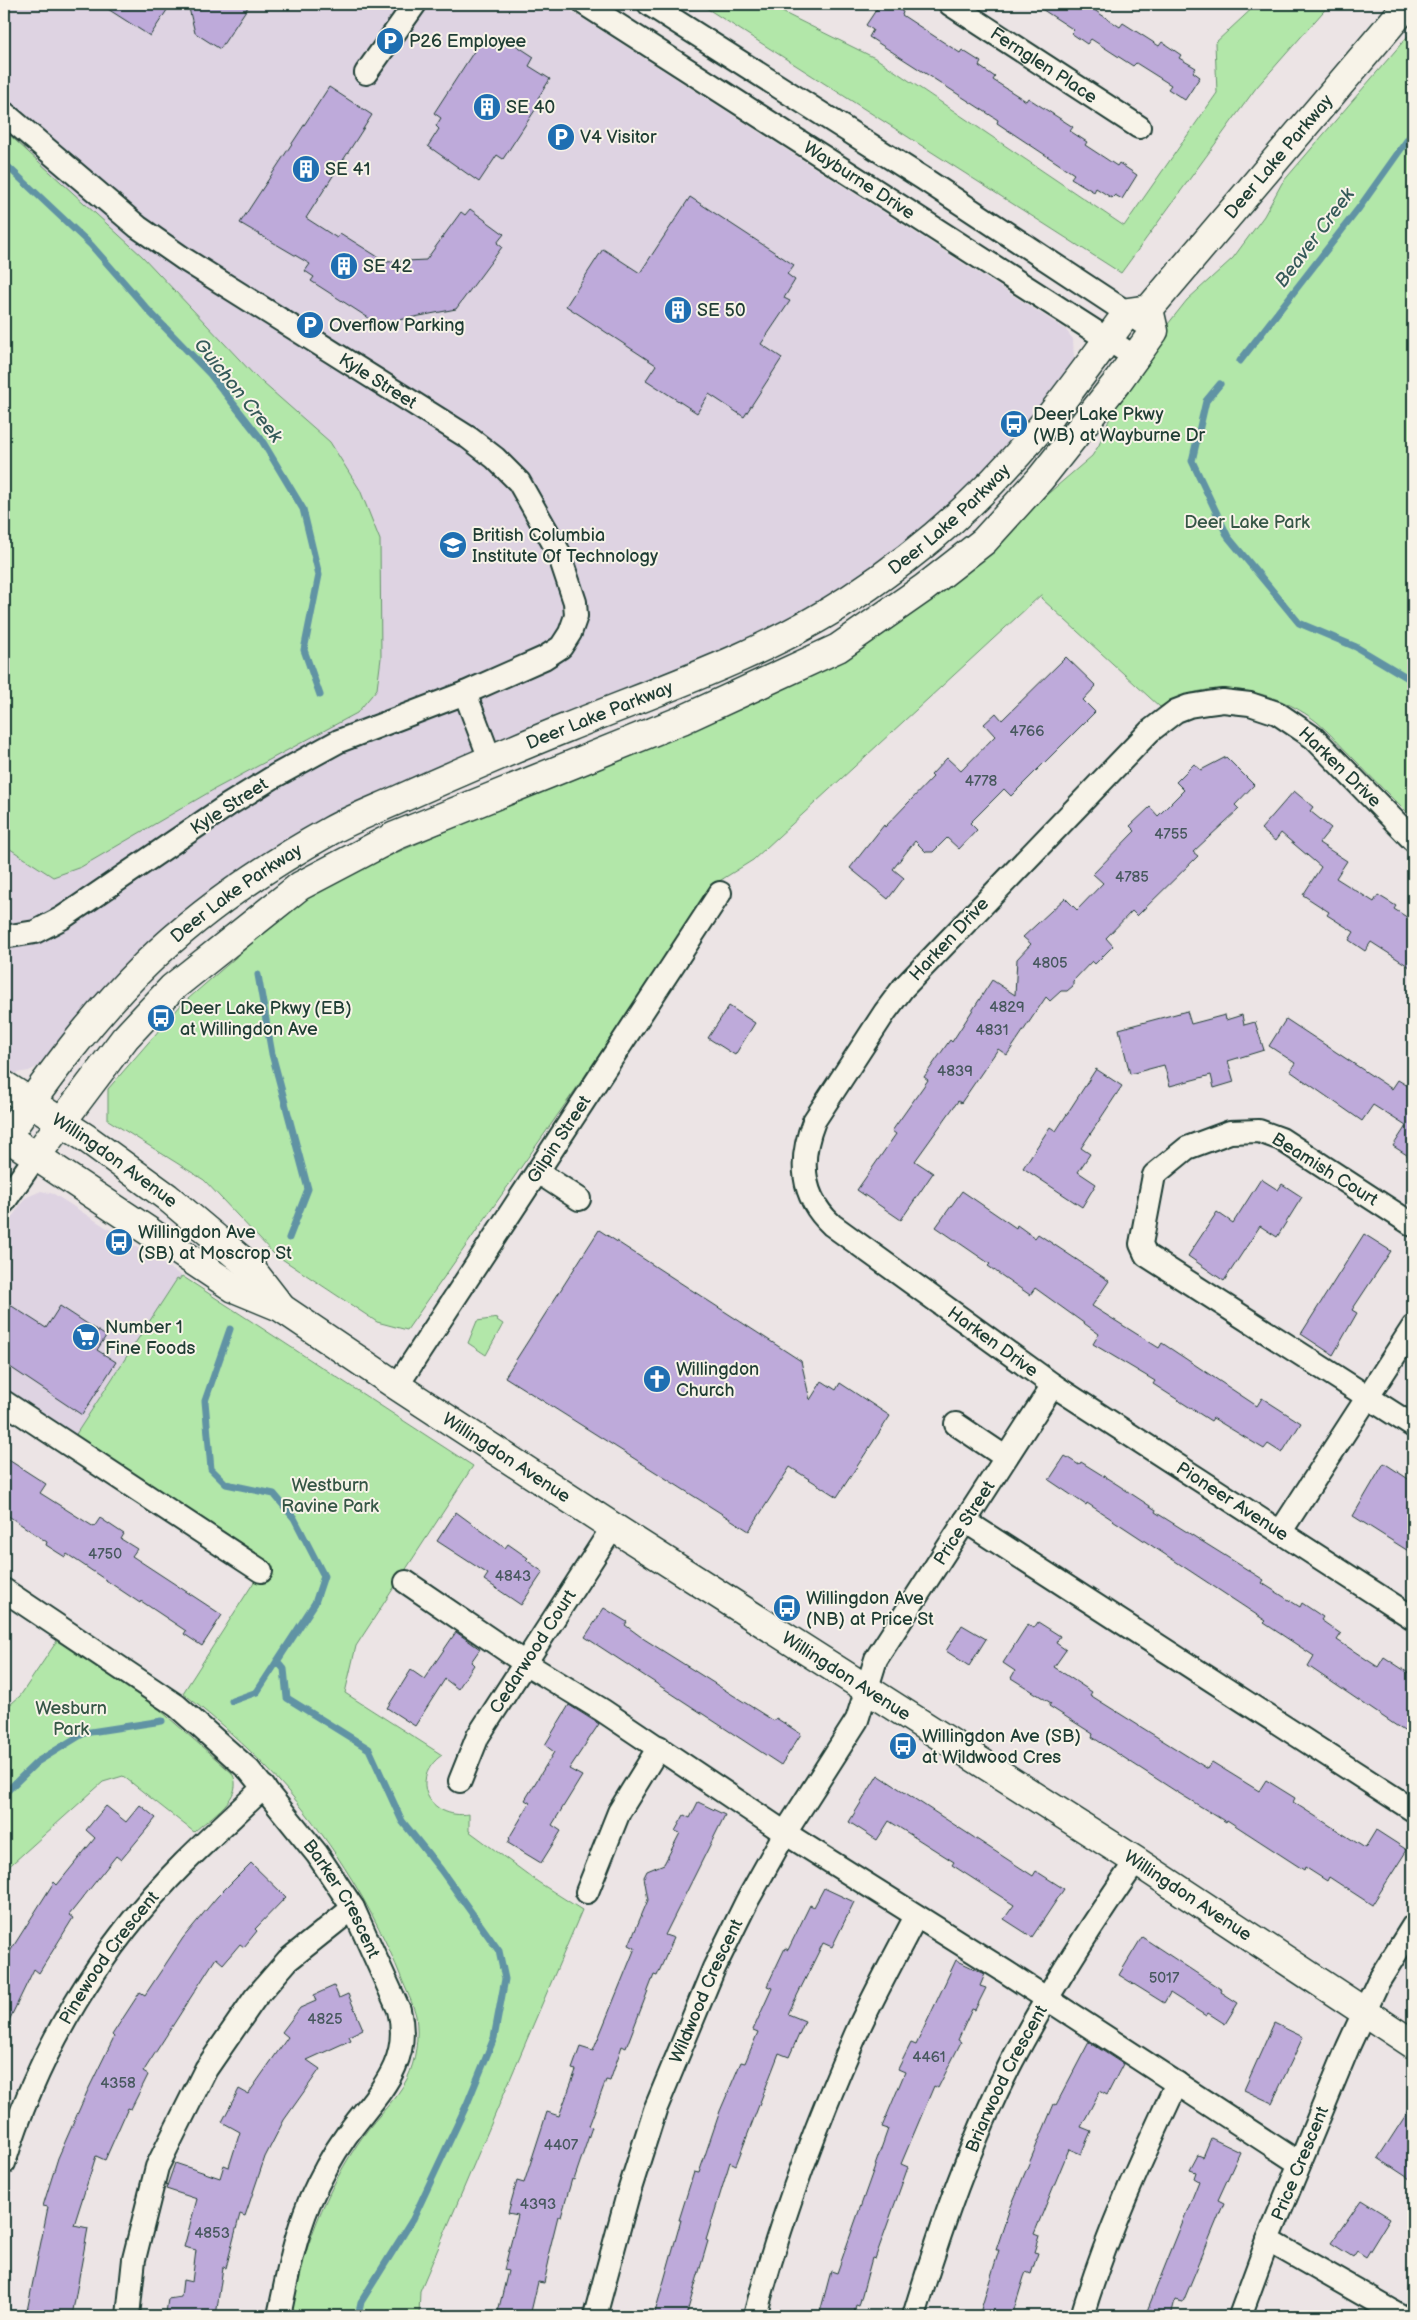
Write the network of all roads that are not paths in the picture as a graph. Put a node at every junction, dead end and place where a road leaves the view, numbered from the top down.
1 (415, 4) edge
2 (585, 4) edge
3 (649, 4) edge
4 (950, 4) edge
5 (1408, 4) edge
6 (366, 73) dead end
7 (4, 113) edge
8 (1139, 127) dead end
9 (1143, 318) junction
10 (1108, 338) junction
11 (1135, 357) junction
12 (465, 693) junction
13 (490, 759) junction
14 (1413, 840) edge
15 (720, 893) dead end
16 (4, 937) edge
17 (4, 1085) edge
18 (31, 1102) junction
19 (60, 1122) junction
20 (5, 1137) edge
21 (36, 1156) junction
22 (538, 1172) junction
23 (579, 1199) dead end
24 (4, 1202) edge
25 (1413, 1225) edge
26 (280, 1306) junction
27 (1413, 1327) edge
28 (1053, 1384) junction
29 (396, 1386) junction
30 (1367, 1397) junction
31 (4, 1402) edge
32 (956, 1424) dead end
33 (1413, 1426) edge
34 (1005, 1457) junction
35 (965, 1521) junction
36 (613, 1527) junction
37 (1281, 1531) junction
38 (262, 1571) dead end
39 (406, 1582) dead end
40 (4, 1590) edge
41 (1413, 1618) edge
42 (525, 1663) junction
43 (866, 1689) junction
44 (659, 1748) junction
45 (460, 1781) dead end
46 (264, 1787) junction
47 (1413, 1810) edge
48 (785, 1833) junction
49 (1136, 1861) junction
50 (587, 1892) dead end
51 (353, 1908) junction
52 (916, 1916) junction
53 (1413, 1926) edge
54 (1048, 2000) junction
55 (1364, 2012) junction
56 (1413, 2044) edge
57 (1177, 2083) junction
58 (4, 2163) edge
59 (1299, 2163) junction
60 (1268, 2240) junction
61 (128, 2316) edge
62 (279, 2316) edge
63 (595, 2316) edge
64 (755, 2316) edge
65 (914, 2316) edge
66 (1082, 2316) edge
67 (1240, 2316) edge
68 (1401, 2316) edge

1 - 6 street
2 - 10 street, Wayburne Drive
3 - 9 street, Wayburne Drive
4 - 8 street, Fernglen Place
5 - 9 main road, Deer Lake Parkway
7 - 12 street, Kyle Street
9 - 10 main road, Deer Lake Parkway
9 - 11 main road, Deer Lake Parkway
10 - 11 street, Wayburne Drive
10 - 13 main road, Deer Lake Parkway
11 - 19 main road, Deer Lake Parkway
12 - 13 street
12 - 16 street, Kyle Street
13 - 18 main road, Deer Lake Parkway
14 - 28 street, Harken Drive
15 - 22 street, Gilpin Street
17 - 18 main road, Willingdon Avenue
18 - 19 main road, Willingdon Avenue
18 - 20 main road, Deer Lake Parkway
19 - 21 main road, Deer Lake Parkway
19 - 26 main road, Willingdon Avenue
20 - 21 main road, Willingdon Avenue
21 - 24 street
21 - 26 main road, Willingdon Avenue
22 - 23 street
22 - 29 street, Gilpin Street
25 - 30 street, Beamish Court
26 - 29 main road, Willingdon Avenue
27 - 30 street
28 - 34 street, Price Street
28 - 37 street, Pioneer Avenue
29 - 36 main road, Willingdon Avenue
30 - 33 street
30 - 37 street
31 - 38 street
32 - 34 street
34 - 35 street, Price Street
35 - 43 street, Price Street
35 - 47 street
36 - 42 street, Cedarwood Court
36 - 43 main road, Willingdon Avenue
37 - 41 street, Pioneer Avenue
39 - 42 street
40 - 46 street, Barker Crescent
42 - 44 street
42 - 45 street, Cedarwood Court
43 - 48 street, Wildwood Crescent
43 - 49 main road, Willingdon Avenue
44 - 48 street
44 - 50 street
46 - 51 street, Barker Crescent
46 - 58 street, Pinewood Crescent
48 - 52 street
48 - 63 street, Wildwood Crescent
49 - 54 street, Briarwood Crescent
49 - 55 main road, Willingdon Avenue
51 - 61 street
51 - 62 street, Barker Crescent
52 - 54 street
52 - 64 street
53 - 55 street, Price Crescent
54 - 57 street
54 - 65 street, Briarwood Crescent
55 - 56 main road, Willingdon Avenue
55 - 59 street, Price Crescent
57 - 59 street
57 - 66 street
59 - 60 street, Price Crescent
60 - 67 street, Price Crescent
60 - 68 street

